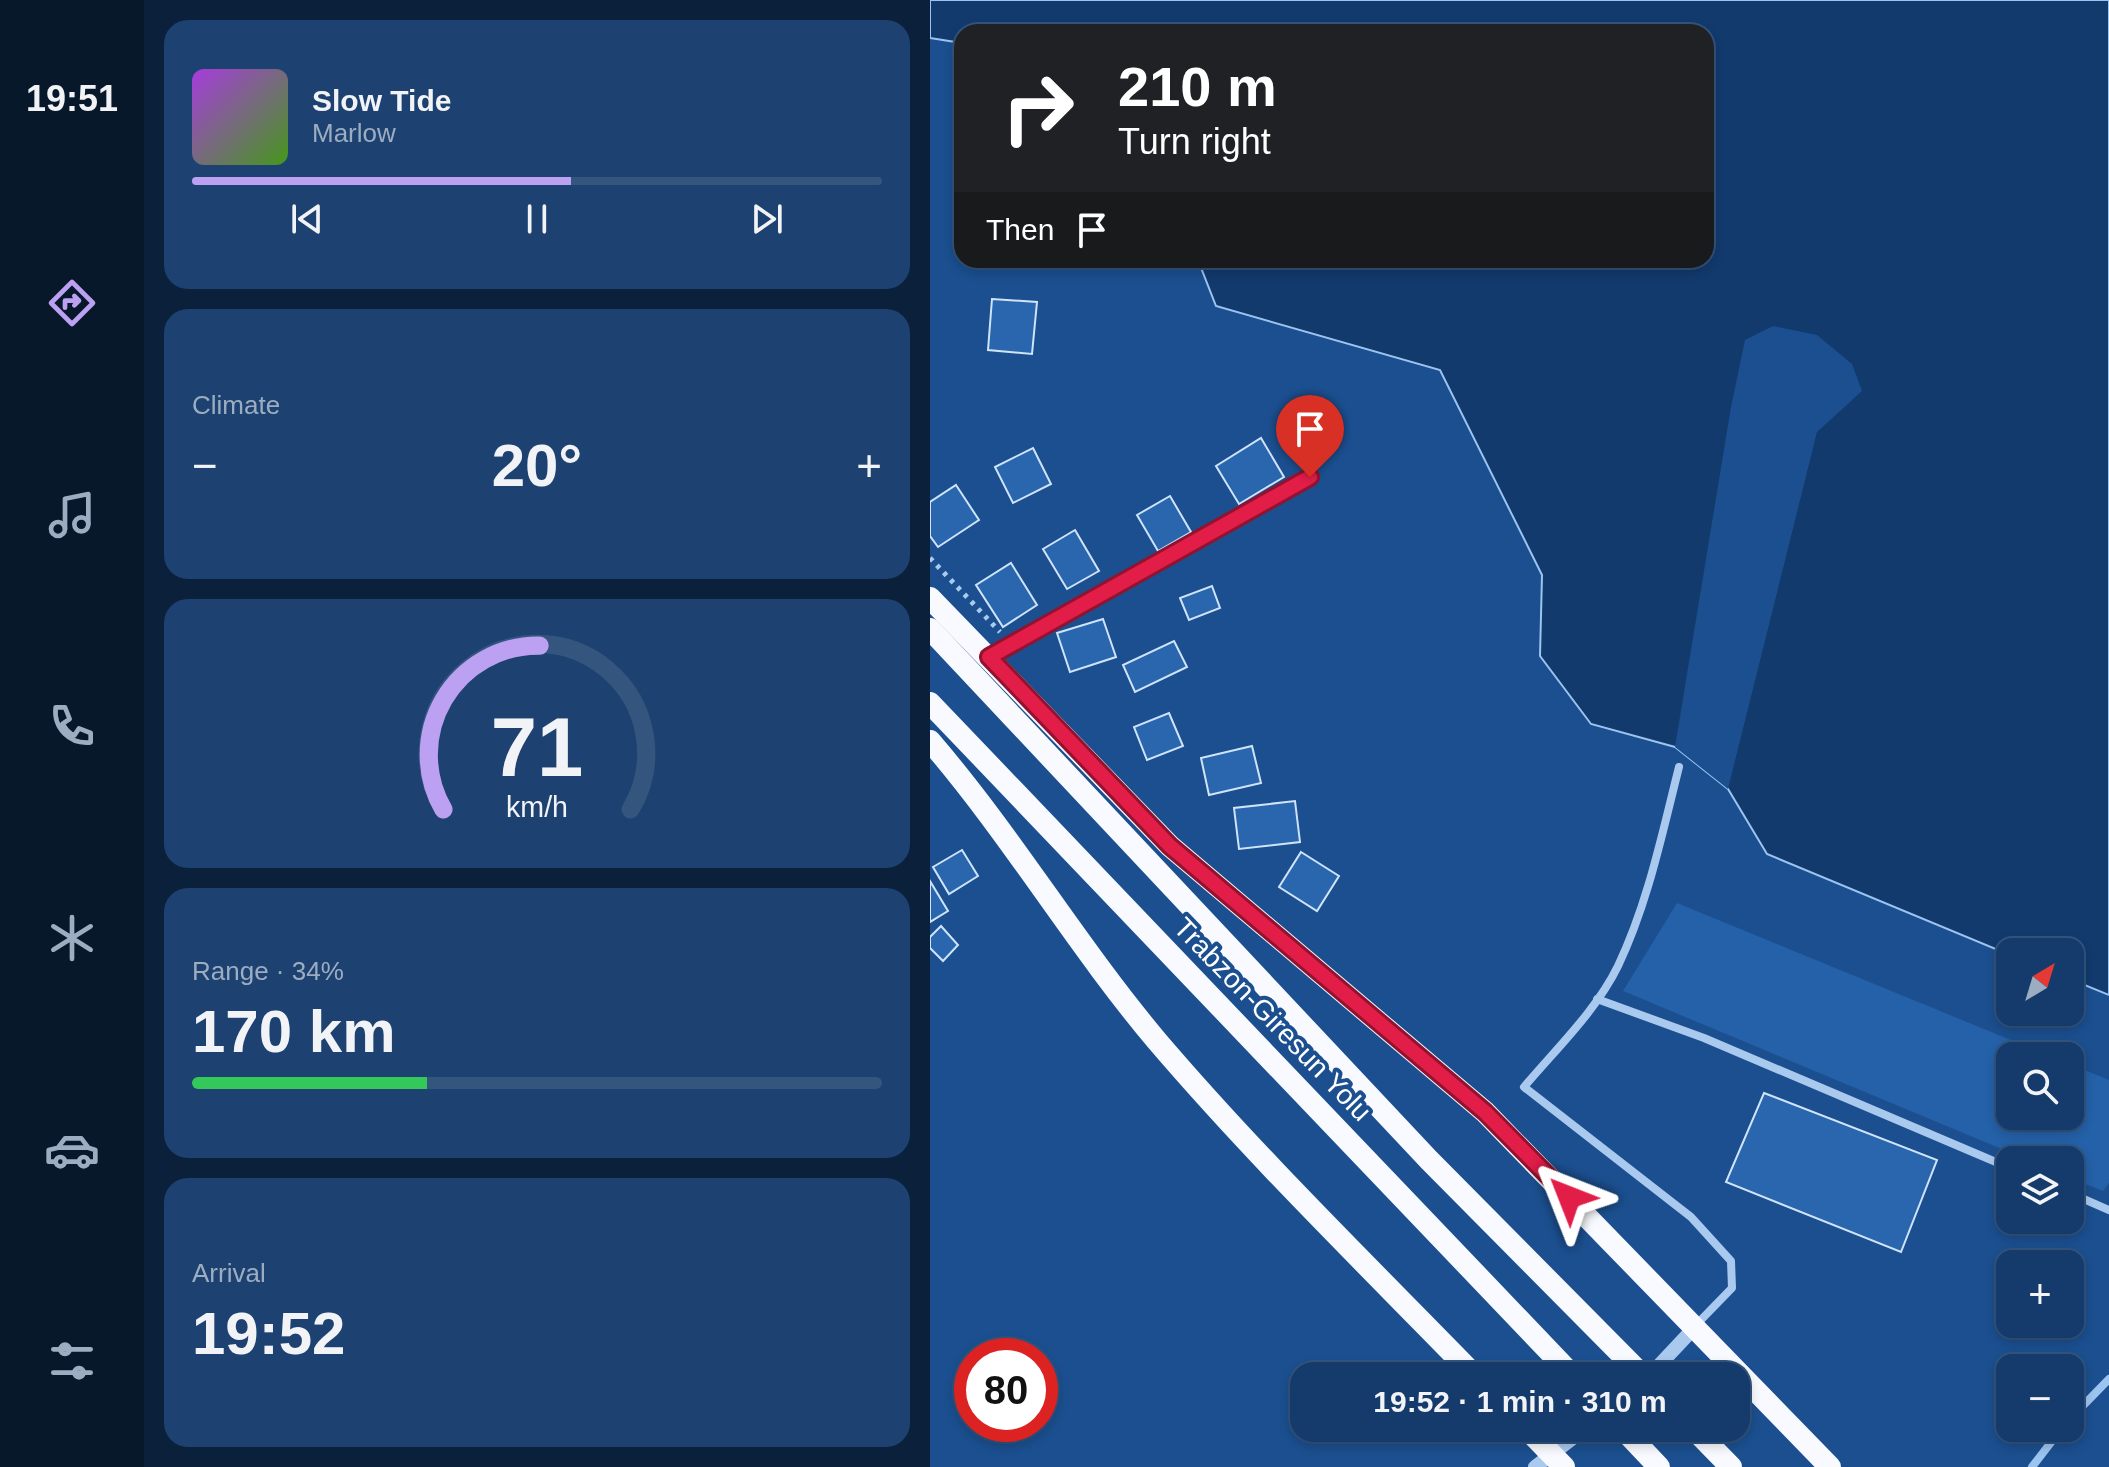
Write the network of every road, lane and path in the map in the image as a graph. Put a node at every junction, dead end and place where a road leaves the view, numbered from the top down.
1 (1310, 477) dead end
2 (930, 558) edge
3 (930, 598) edge
4 (930, 629) edge
5 (1012, 644) junction
6 (989, 657) junction
7 (930, 703) edge
8 (930, 741) edge
9 (1679, 767) dead end
10 (1597, 999) junction
11 (1996, 1162) edge
12 (2084, 1199) edge
13 (2109, 1210) edge
14 (1696, 1326) junction
15 (1461, 1362) edge
16 (1560, 1362) edge
17 (1629, 1362) edge
18 (1662, 1362) edge
19 (1536, 1442) edge
20 (1572, 1442) edge
21 (1635, 1442) edge
22 (1707, 1442) edge
23 (1550, 1463) edge
24 (1659, 1467) edge
25 (1731, 1467) edge
26 (1830, 1467) edge

1 - 5 street
2 - 5 path
3 - 6 highway
4 - 17 highway, Trabzon-Giresun Yolu
5 - 6 street
6 - 14 highway
7 - 16 highway, Trabzon-Giresun Yolu
8 - 15 highway
9 - 10 street
10 - 11 street
10 - 14 street
12 - 13 street
14 - 18 street
14 - 26 highway
19 - 23 highway
20 - 23 street
21 - 24 highway
22 - 25 highway

